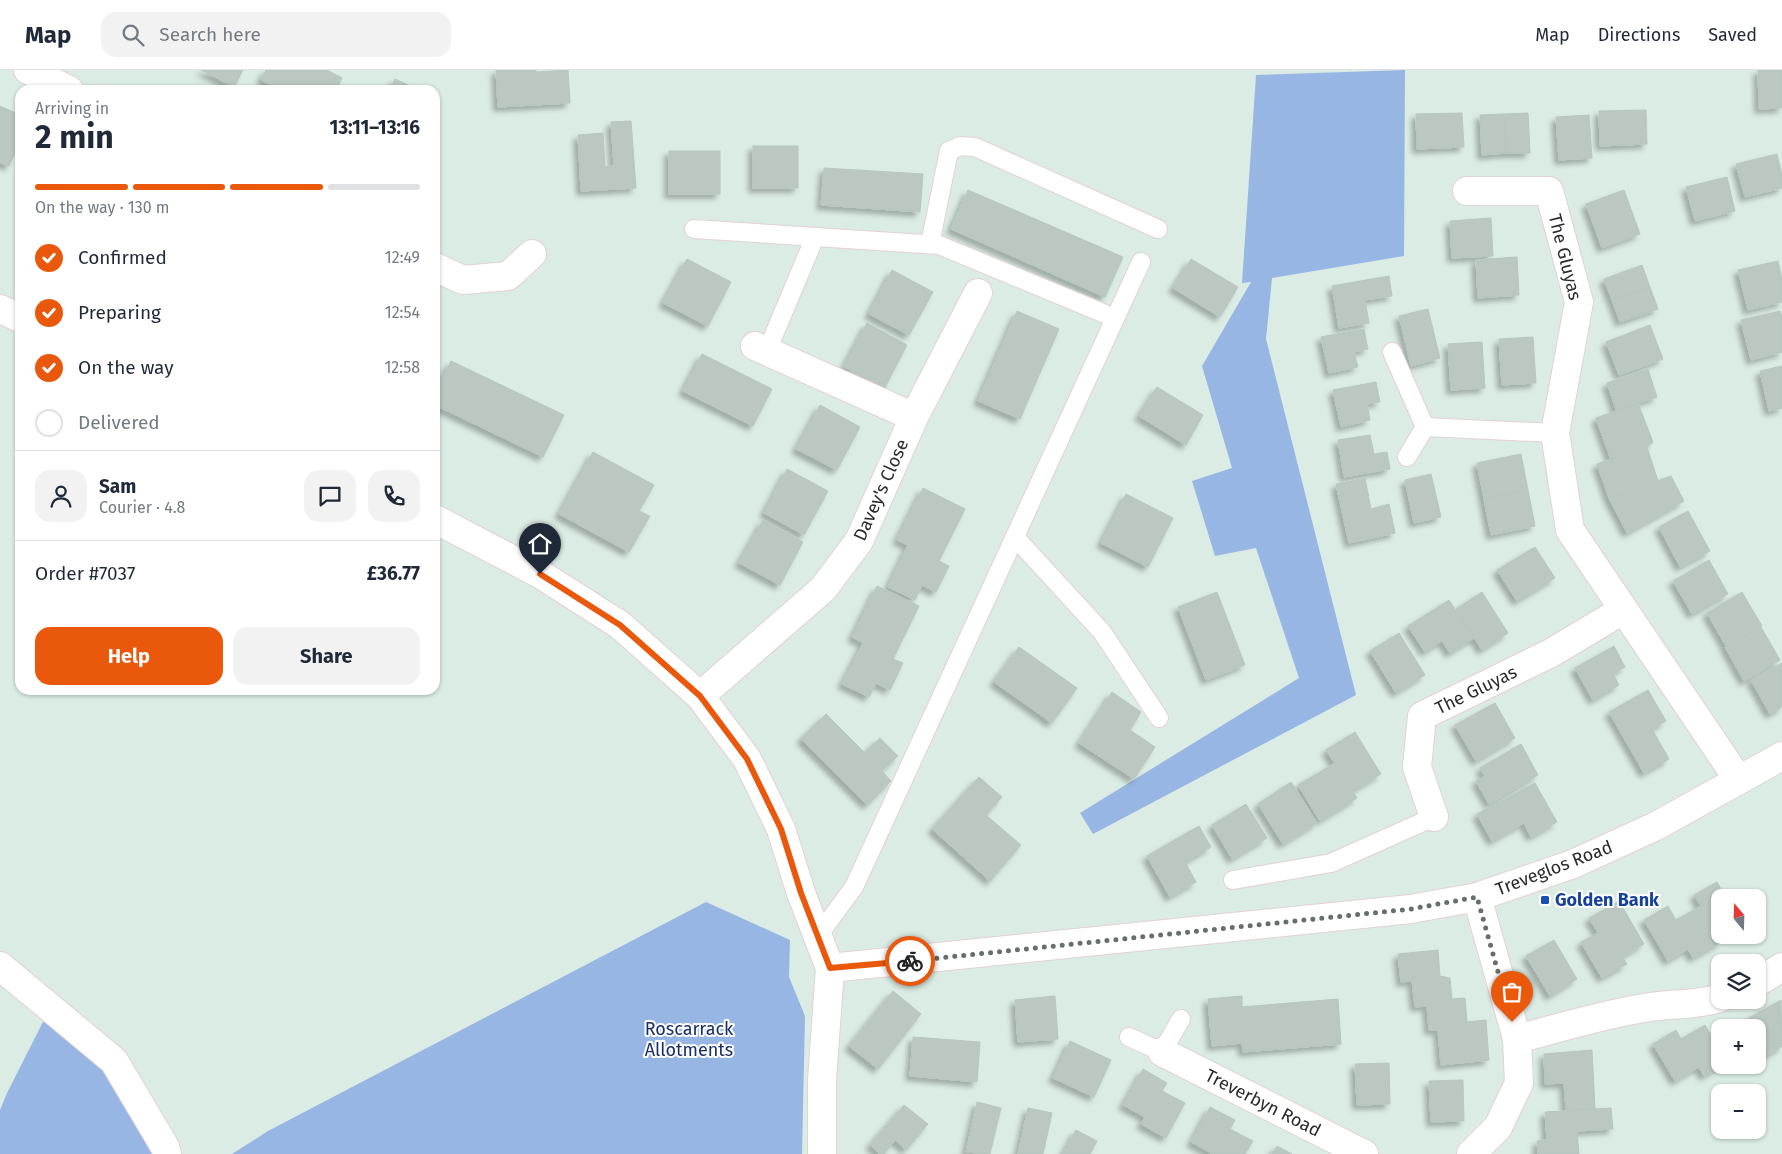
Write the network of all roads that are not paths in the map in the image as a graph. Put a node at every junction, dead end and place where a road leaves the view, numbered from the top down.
1 (28, 70) edge
2 (58, 85) edge
3 (1467, 191) dead end
4 (1158, 228) dead end
5 (694, 229) dead end
6 (815, 237) junction
7 (930, 244) junction
8 (532, 254) dead end
9 (1141, 262) dead end
10 (440, 270) edge
11 (978, 294) dead end
12 (0, 309) edge
13 (15, 316) edge
14 (1115, 318) junction
15 (761, 349) joint
16 (1392, 352) dead end
17 (914, 417) junction
18 (1425, 427) junction
19 (1555, 433) junction
20 (1407, 457) dead end
21 (440, 522) edge
22 (1014, 537) junction
23 (1623, 610) junction
24 (700, 696) junction
25 (1159, 718) dead end
26 (1782, 756) edge
27 (1738, 779) junction
28 (1434, 817) joint
29 (1233, 880) dead end
30 (1477, 897) junction
31 (818, 937) junction
32 (0, 966) edge
33 (830, 968) junction
34 (1782, 968) edge
35 (1766, 977) edge
36 (1711, 1001) edge
37 (1181, 1019) dead end
38 (1129, 1037) dead end
39 (1517, 1039) junction
40 (1162, 1052) junction
41 (167, 1154) edge
42 (822, 1154) edge
43 (1364, 1154) edge
44 (1471, 1154) edge

1 - 2 street
3 - 19 street, The Gluyas
4 - 7 lane
5 - 6 lane
6 - 7 lane
6 - 15 lane
7 - 14 lane
8 - 10 street
9 - 14 lane
11 - 17 street, Davey's Close
12 - 13 street
14 - 22 lane
15 - 17 street
16 - 18 lane
17 - 24 street, Davey's Close
18 - 19 lane
18 - 20 lane
19 - 23 street, The Gluyas
21 - 24 street
22 - 25 lane
22 - 31 lane
23 - 27 street, The Gluyas
23 - 28 street, The Gluyas
24 - 31 street
26 - 27 street, Treveglos Road
27 - 30 street, Treveglos Road
28 - 29 lane, The Gluyas
30 - 33 street, Treveglos Road
30 - 39 street
31 - 33 street
32 - 41 street
33 - 42 street
34 - 35 street
36 - 39 street
37 - 40 lane
38 - 40 lane, Treverbyn Road
39 - 44 street
40 - 43 street, Treverbyn Road

